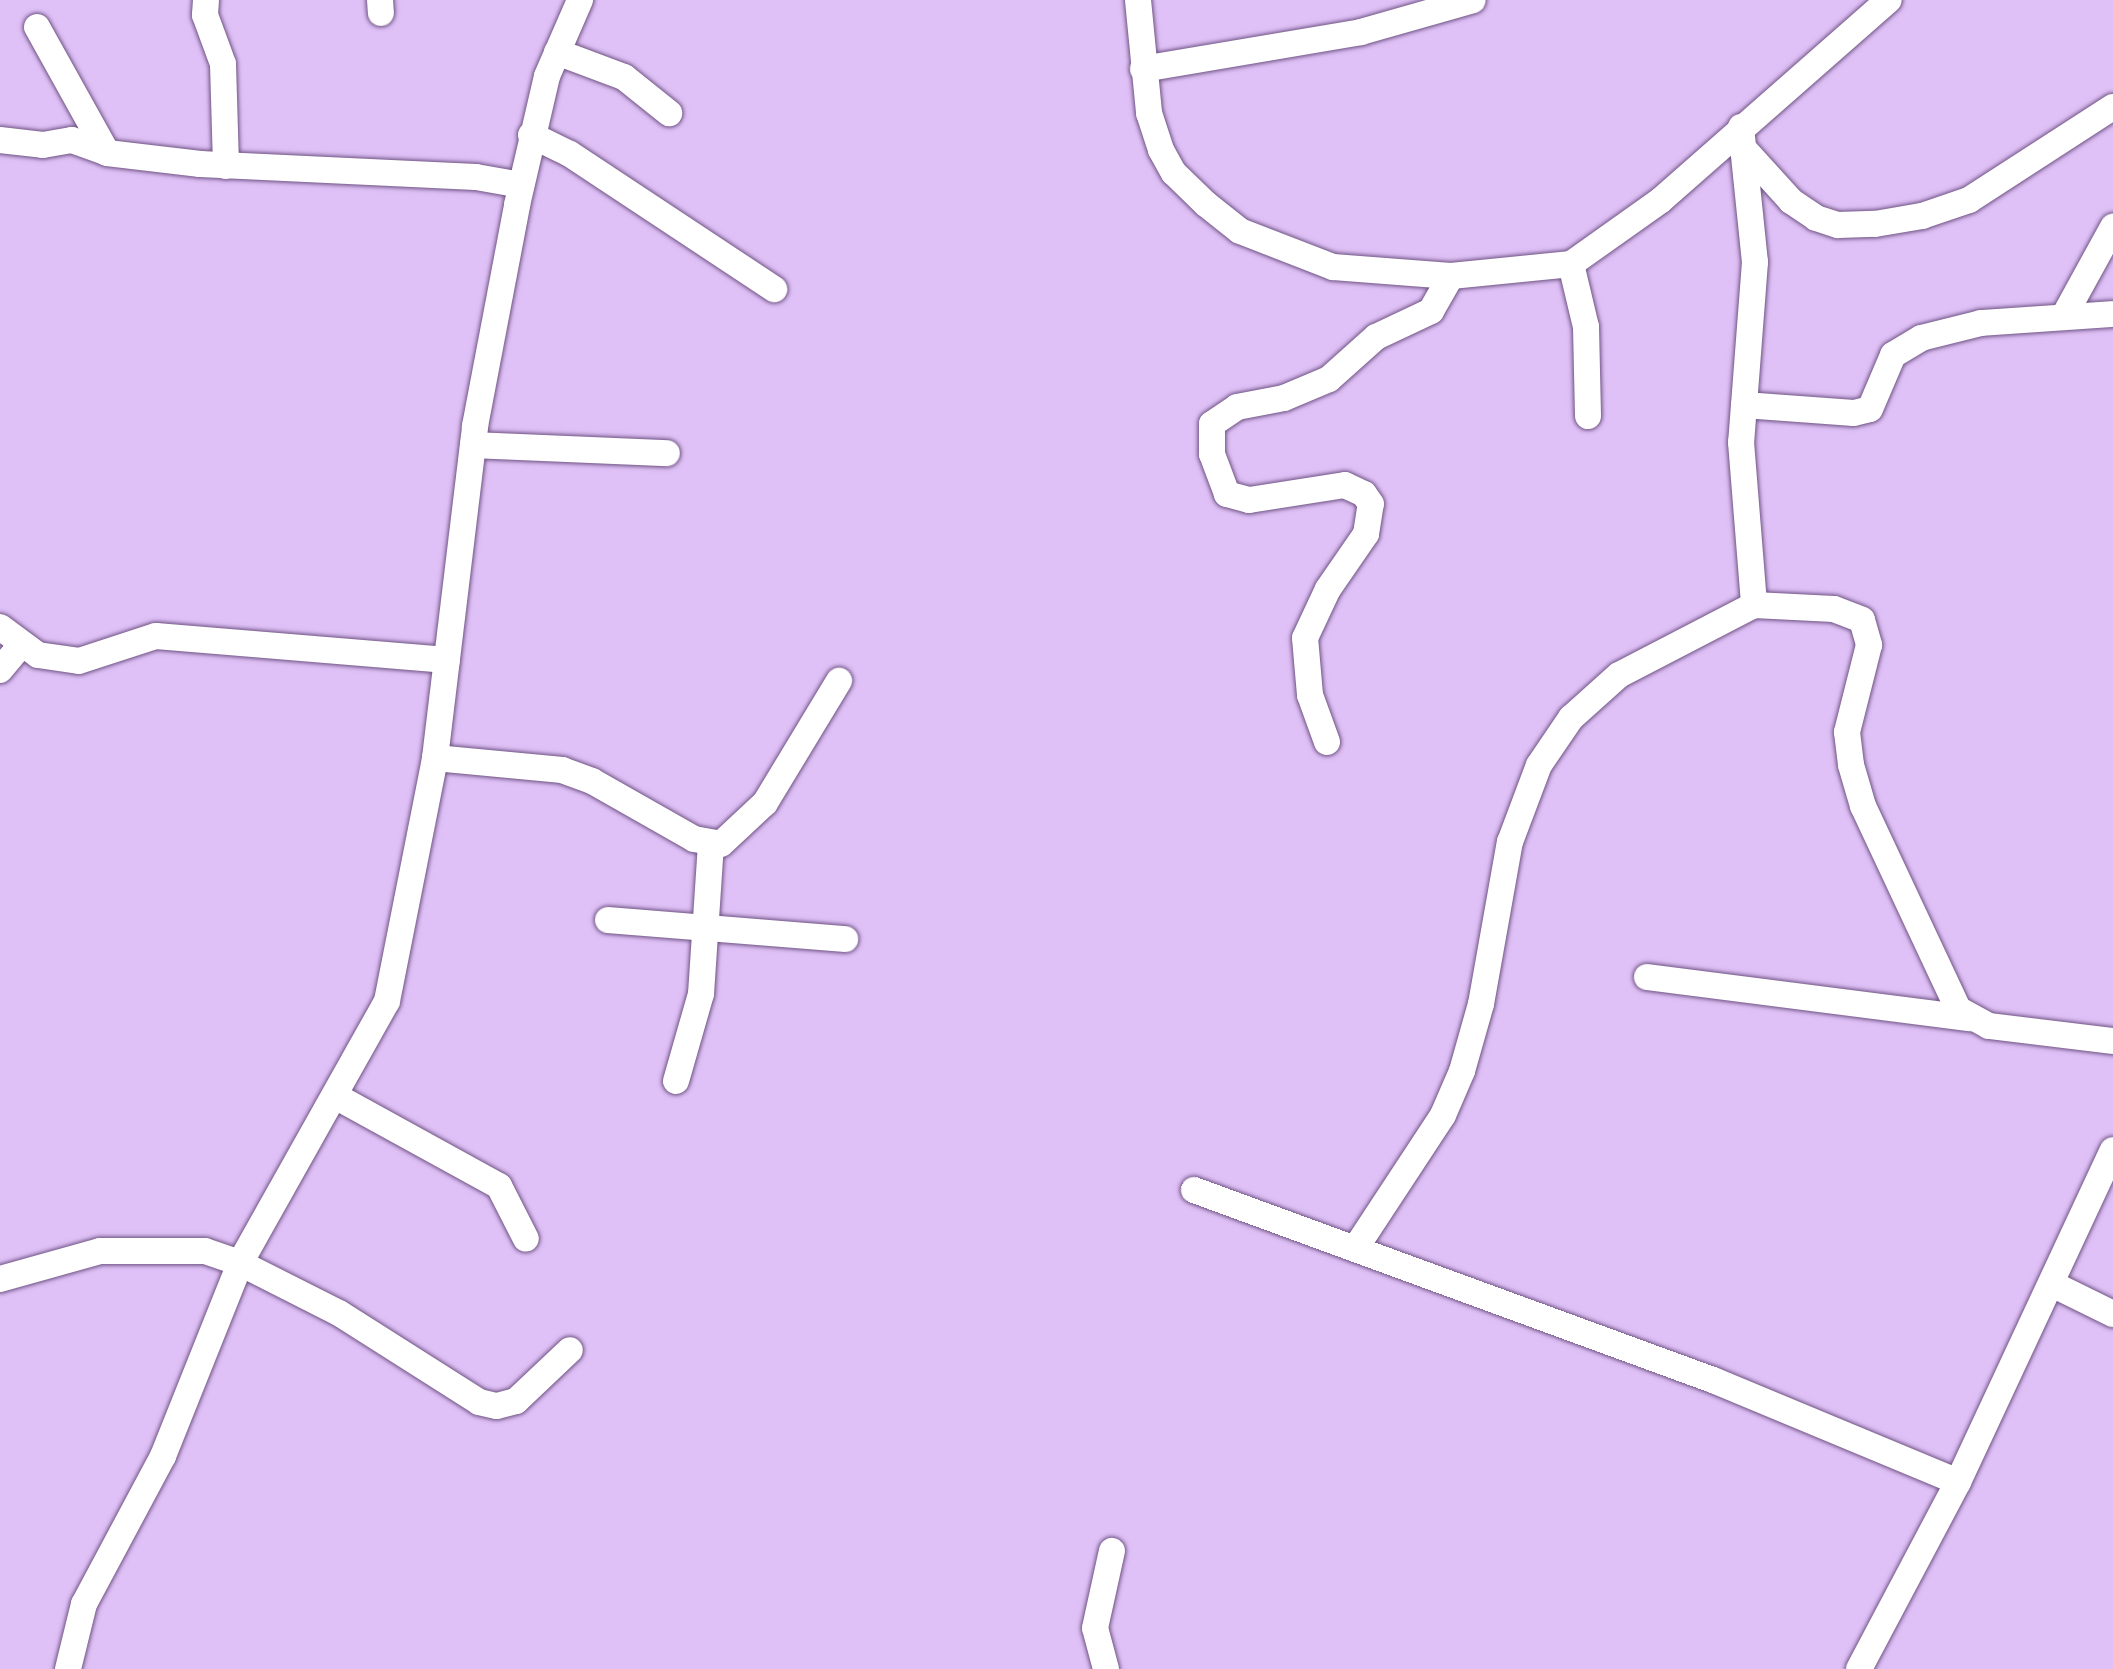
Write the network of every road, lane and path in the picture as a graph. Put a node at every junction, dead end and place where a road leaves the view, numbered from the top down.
1 (206, 0) edge
2 (580, 0) edge
3 (1138, 0) edge
4 (1473, 0) edge
5 (1889, 0) edge
6 (37, 27) dead end
7 (557, 52) junction
8 (1143, 69) junction
9 (2113, 107) edge
10 (669, 113) dead end
11 (531, 135) junction
12 (1742, 138) junction
13 (0, 140) edge
14 (107, 153) junction
15 (226, 166) junction
16 (521, 185) junction
17 (2113, 227) edge
18 (1571, 264) junction
19 (1451, 276) junction
20 (774, 289) dead end
21 (2113, 314) edge
22 (2064, 316) junction
23 (1744, 405) junction
24 (1588, 416) dead end
25 (473, 445) junction
26 (667, 453) dead end
27 (1754, 605) junction
28 (0, 627) edge
29 (20, 646) junction
30 (447, 660) junction
31 (0, 670) edge
32 (839, 681) dead end
33 (1327, 742) dead end
34 (435, 758) junction
35 (711, 845) junction
36 (608, 920) dead end
37 (707, 925) junction
38 (845, 939) dead end
39 (1647, 977) dead end
40 (1969, 1018) junction
41 (2113, 1041) edge
42 (676, 1081) dead end
43 (337, 1097) junction
44 (2113, 1150) edge
45 (1194, 1190) dead end
46 (526, 1239) dead end
47 (1355, 1249) junction
48 (240, 1263) junction
49 (0, 1279) edge
50 (2052, 1284) junction
51 (2113, 1314) edge
52 (570, 1350) dead end
53 (1958, 1482) junction
54 (1112, 1551) dead end
55 (68, 1669) edge
56 (1106, 1669) edge
57 (1859, 1669) edge

1 - 15 street
2 - 7 street
3 - 8 street
4 - 8 street
5 - 12 street
6 - 14 street
7 - 10 street
7 - 11 street
8 - 19 street
9 - 12 street
11 - 16 street
11 - 20 street
12 - 18 street
12 - 23 street
13 - 14 street
14 - 15 street
15 - 16 street
16 - 25 street
17 - 22 street
18 - 19 street
18 - 24 street
19 - 33 street
21 - 22 street
22 - 23 street
23 - 27 street
25 - 26 street
25 - 30 street
27 - 40 street
27 - 47 street
28 - 29 street
29 - 30 street
29 - 31 street
30 - 34 street
32 - 35 street
34 - 35 street
34 - 43 street
35 - 37 street
36 - 37 street
37 - 38 street
37 - 42 street
39 - 40 street
40 - 41 street
43 - 46 street
43 - 48 street
44 - 50 street
45 - 47 street
47 - 53 street
48 - 49 street
48 - 52 street
48 - 55 street
50 - 51 street
50 - 53 street
53 - 57 street
54 - 56 street

